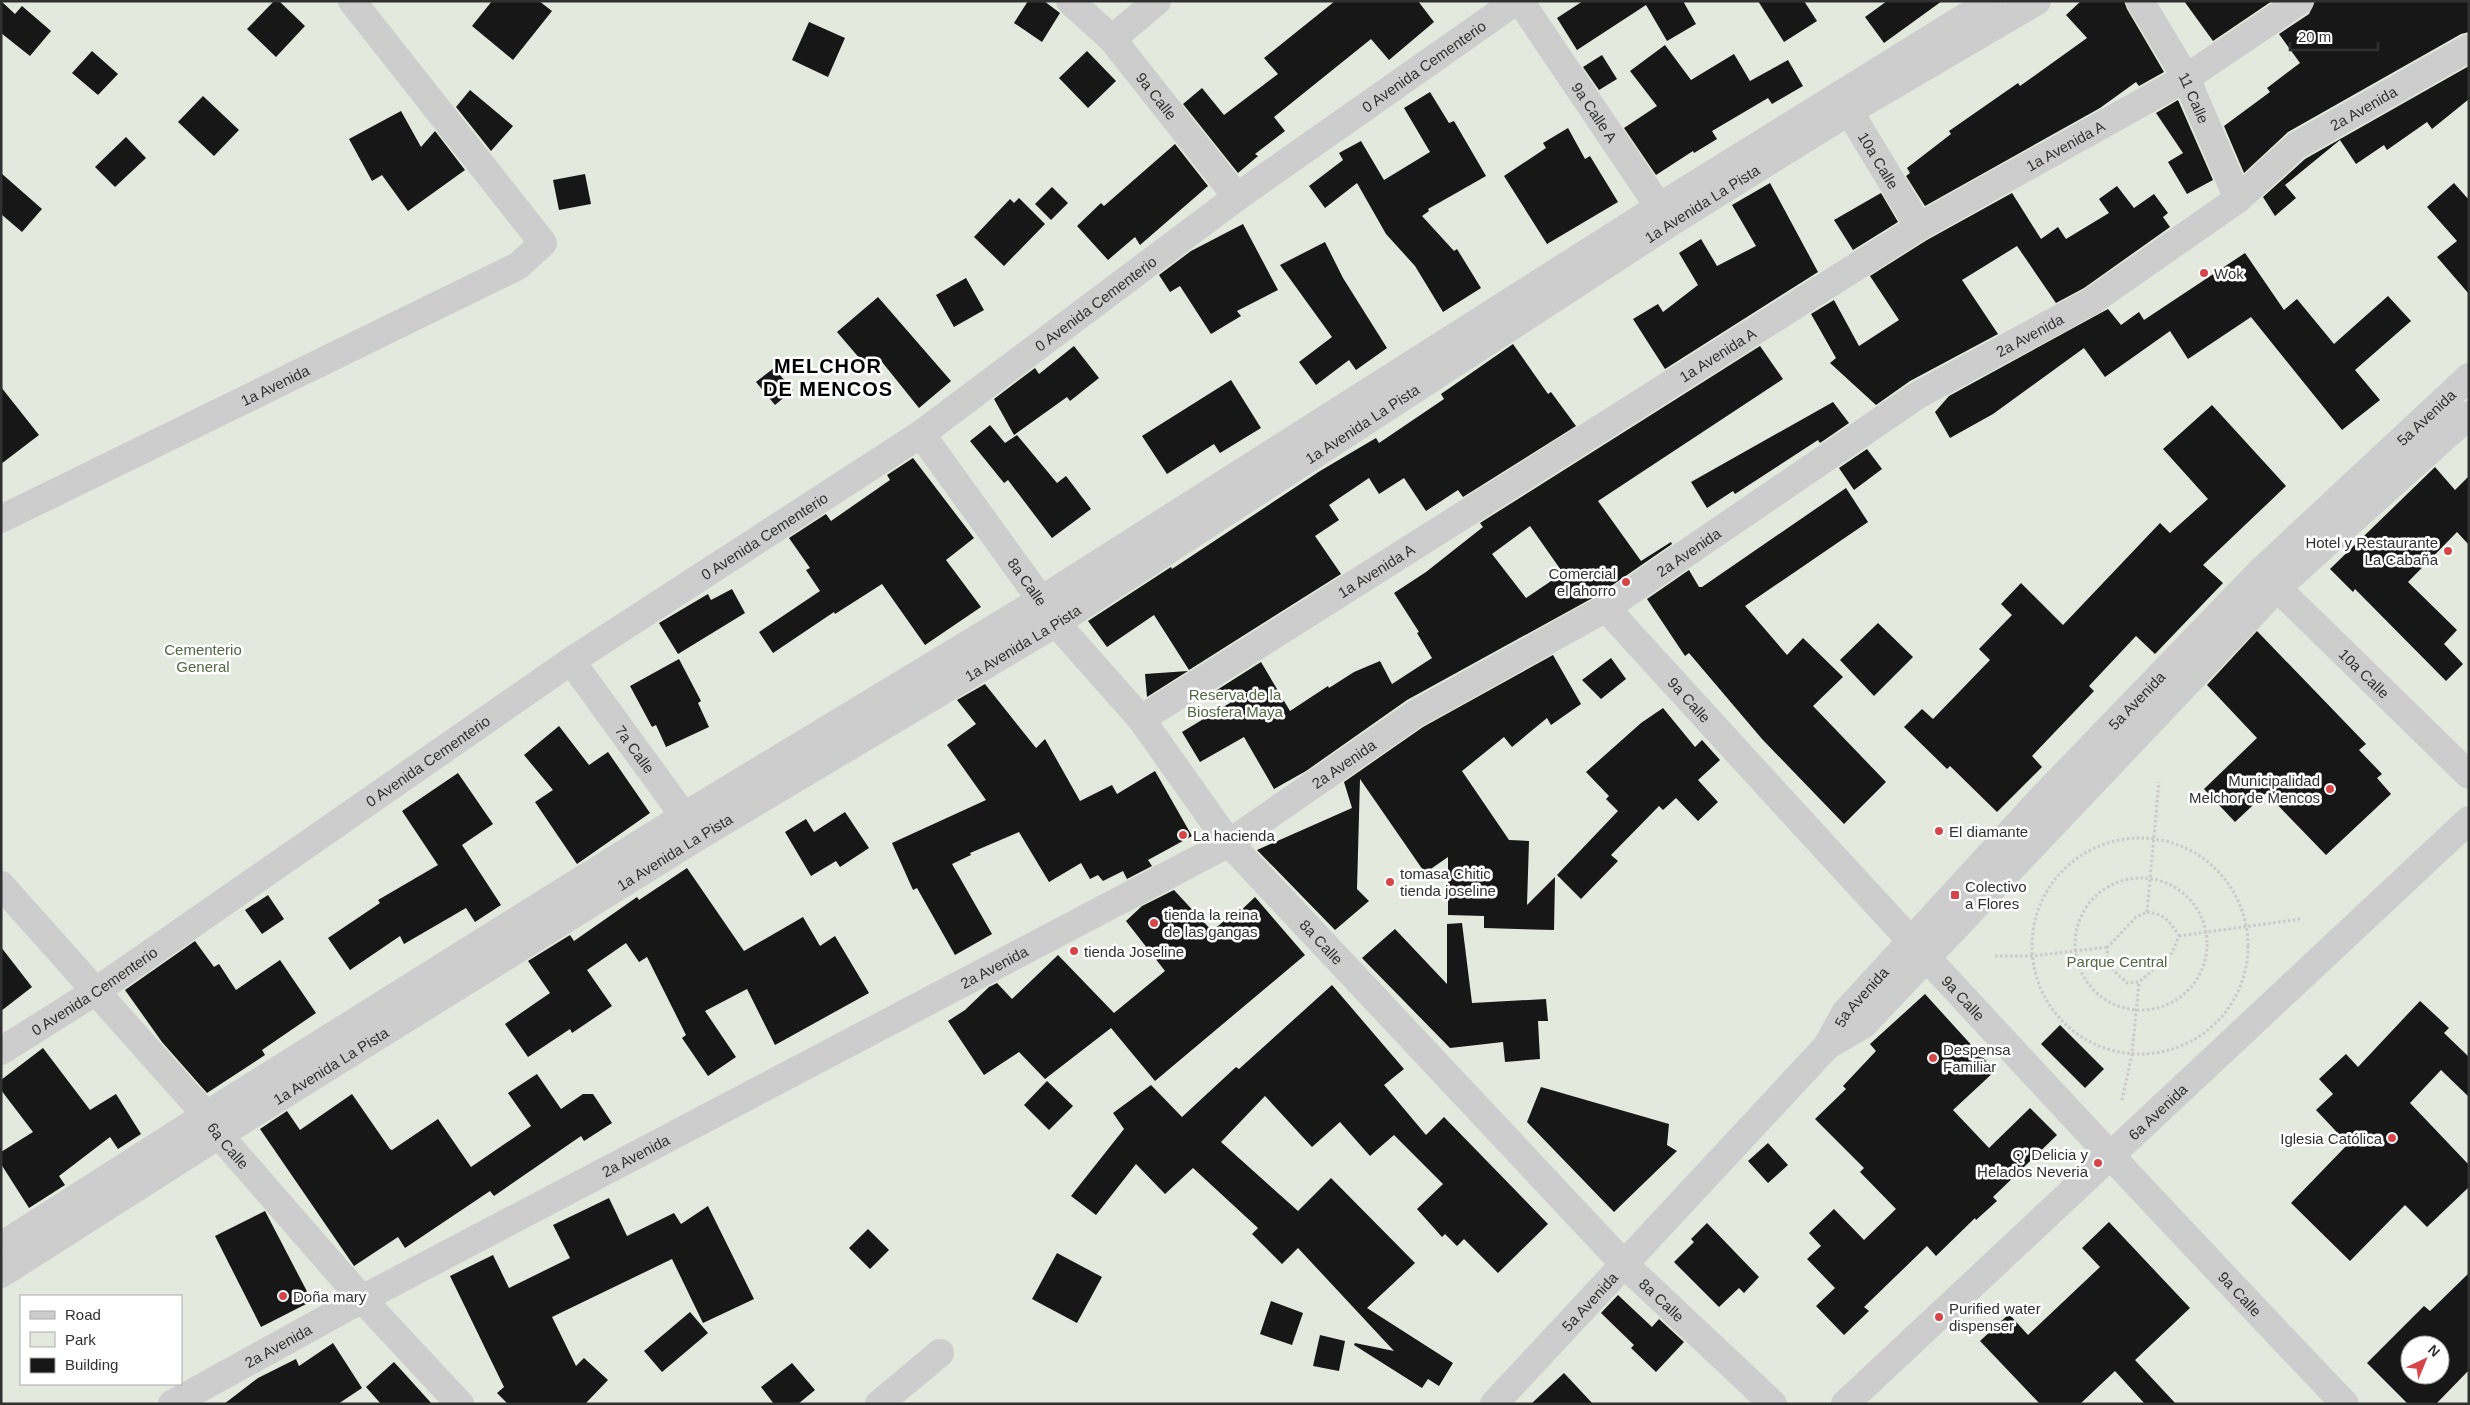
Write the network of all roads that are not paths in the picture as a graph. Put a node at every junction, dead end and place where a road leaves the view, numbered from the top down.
1 (352, 1) edge
2 (1070, 1) edge
3 (1157, 1) edge
4 (1516, 1) edge
5 (1520, 1) edge
6 (1991, 1) edge
7 (2037, 1) edge
8 (2140, 1) edge
9 (2300, 1) edge
10 (1112, 39) junction
11 (2469, 48) edge
12 (2186, 78) junction
13 (1844, 103) junction
14 (1237, 197) junction
15 (2238, 199) junction
16 (1666, 214) junction
17 (1919, 227) junction
18 (2469, 378) edge
19 (2469, 415) edge
20 (921, 434) junction
21 (2382, 457) junction
22 (2400, 477) junction
23 (1, 519) edge
24 (2269, 580) junction
25 (1041, 600) junction
26 (1606, 608) junction
27 (1056, 623) junction
28 (571, 661) junction
29 (1141, 719) junction
30 (2469, 775) edge
31 (2469, 820) edge
32 (689, 828) junction
33 (1229, 843) junction
34 (1, 885) edge
35 (1918, 950) junction
36 (96, 991) junction
37 (1, 1051) edge
38 (212, 1125) junction
39 (2110, 1157) junction
40 (1, 1246) edge
41 (1624, 1264) junction
42 (1, 1274) edge
43 (362, 1299) junction
44 (940, 1353) dead end
45 (172, 1404) edge
46 (460, 1404) edge
47 (879, 1404) edge
48 (1494, 1404) edge
49 (1773, 1404) edge
50 (1845, 1404) edge
51 (2345, 1404) edge

1 - 23 street, 1a Avenida
2 - 10 street, 9a Calle
3 - 10 street
4 - 14 street, 0 Avenida Cementerio
5 - 16 street, 9a Calle A
6 - 13 street, 1a Avenida La Pista
7 - 13 street, 1a Avenida La Pista
8 - 12 street, 11 Calle
9 - 12 street, 1a Avenida A
10 - 14 street, 9a Calle
11 - 15 street, 2a Avenida
12 - 15 street, 11 Calle
12 - 17 street, 1a Avenida A
13 - 16 street, 1a Avenida La Pista
13 - 17 street, 10a Calle
14 - 20 street, 0 Avenida Cementerio
15 - 26 street, 2a Avenida
16 - 25 street, 1a Avenida La Pista
16 - 27 street, 1a Avenida La Pista
17 - 29 street, 1a Avenida A
18 - 21 street, 5a Avenida
19 - 22 street, 5a Avenida
20 - 25 street, 8a Calle
20 - 28 street, 0 Avenida Cementerio
21 - 22 street
21 - 24 street, 5a Avenida
22 - 24 street, 5a Avenida
24 - 30 street, 10a Calle
24 - 35 street, 5a Avenida
25 - 27 street, 8a Calle
25 - 32 street, 1a Avenida La Pista
26 - 33 street, 2a Avenida
26 - 35 street, 9a Calle
27 - 29 street, 8a Calle
27 - 32 street, 1a Avenida La Pista
28 - 32 street, 7a Calle
28 - 36 street, 0 Avenida Cementerio
29 - 33 street, 8a Calle
31 - 39 street, 6a Avenida
32 - 38 street, 1a Avenida La Pista
33 - 41 street, 8a Calle
33 - 43 street, 2a Avenida
34 - 36 street, 6a Calle
35 - 39 street, 9a Calle
35 - 41 street, 5a Avenida
36 - 37 street, 0 Avenida Cementerio
36 - 38 street, 6a Calle
38 - 40 street, 1a Avenida La Pista
38 - 42 street, 1a Avenida La Pista
38 - 43 street, 6a Calle
39 - 50 street, 6a Avenida
39 - 51 street, 9a Calle
41 - 48 street, 5a Avenida
41 - 49 street, 8a Calle
43 - 45 street, 2a Avenida
43 - 46 street, 6a Calle
44 - 47 street

